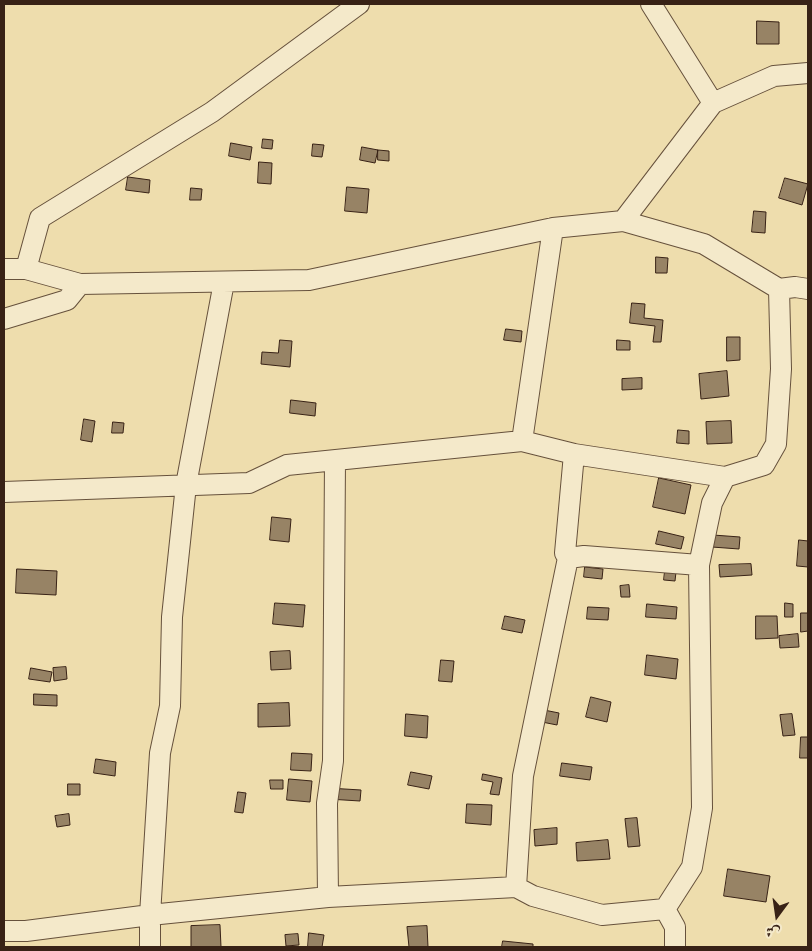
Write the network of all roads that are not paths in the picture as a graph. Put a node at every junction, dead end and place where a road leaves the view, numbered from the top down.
1 (360, 4) edge
2 (651, 4) edge
3 (808, 73) edge
4 (713, 103) junction
5 (623, 221) junction
6 (553, 228) junction
7 (4, 269) edge
8 (26, 269) junction
9 (224, 282) junction
10 (80, 284) junction
11 (779, 289) junction
12 (808, 289) edge
13 (4, 319) edge
14 (522, 442) junction
15 (574, 454) junction
16 (335, 460) junction
17 (725, 477) junction
18 (186, 485) junction
19 (4, 492) edge
20 (568, 558) junction
21 (700, 565) junction
22 (516, 887) junction
23 (328, 896) junction
24 (665, 909) junction
25 (150, 915) junction
26 (4, 931) edge
27 (150, 947) edge
28 (675, 947) edge

1 - 8 street
2 - 4 street
3 - 4 street
4 - 5 street
5 - 6 street
5 - 11 street
6 - 9 street
6 - 14 street
7 - 8 street
8 - 10 street
9 - 10 street
9 - 18 street
10 - 13 street
11 - 12 street
11 - 17 street
14 - 15 street
14 - 16 street
15 - 17 street
15 - 20 street
16 - 18 street
16 - 23 street
17 - 21 street
18 - 19 street
18 - 25 street
20 - 21 street
20 - 22 street
21 - 24 street
22 - 23 street
22 - 24 street
23 - 25 street
24 - 28 street
25 - 26 street
25 - 27 street

